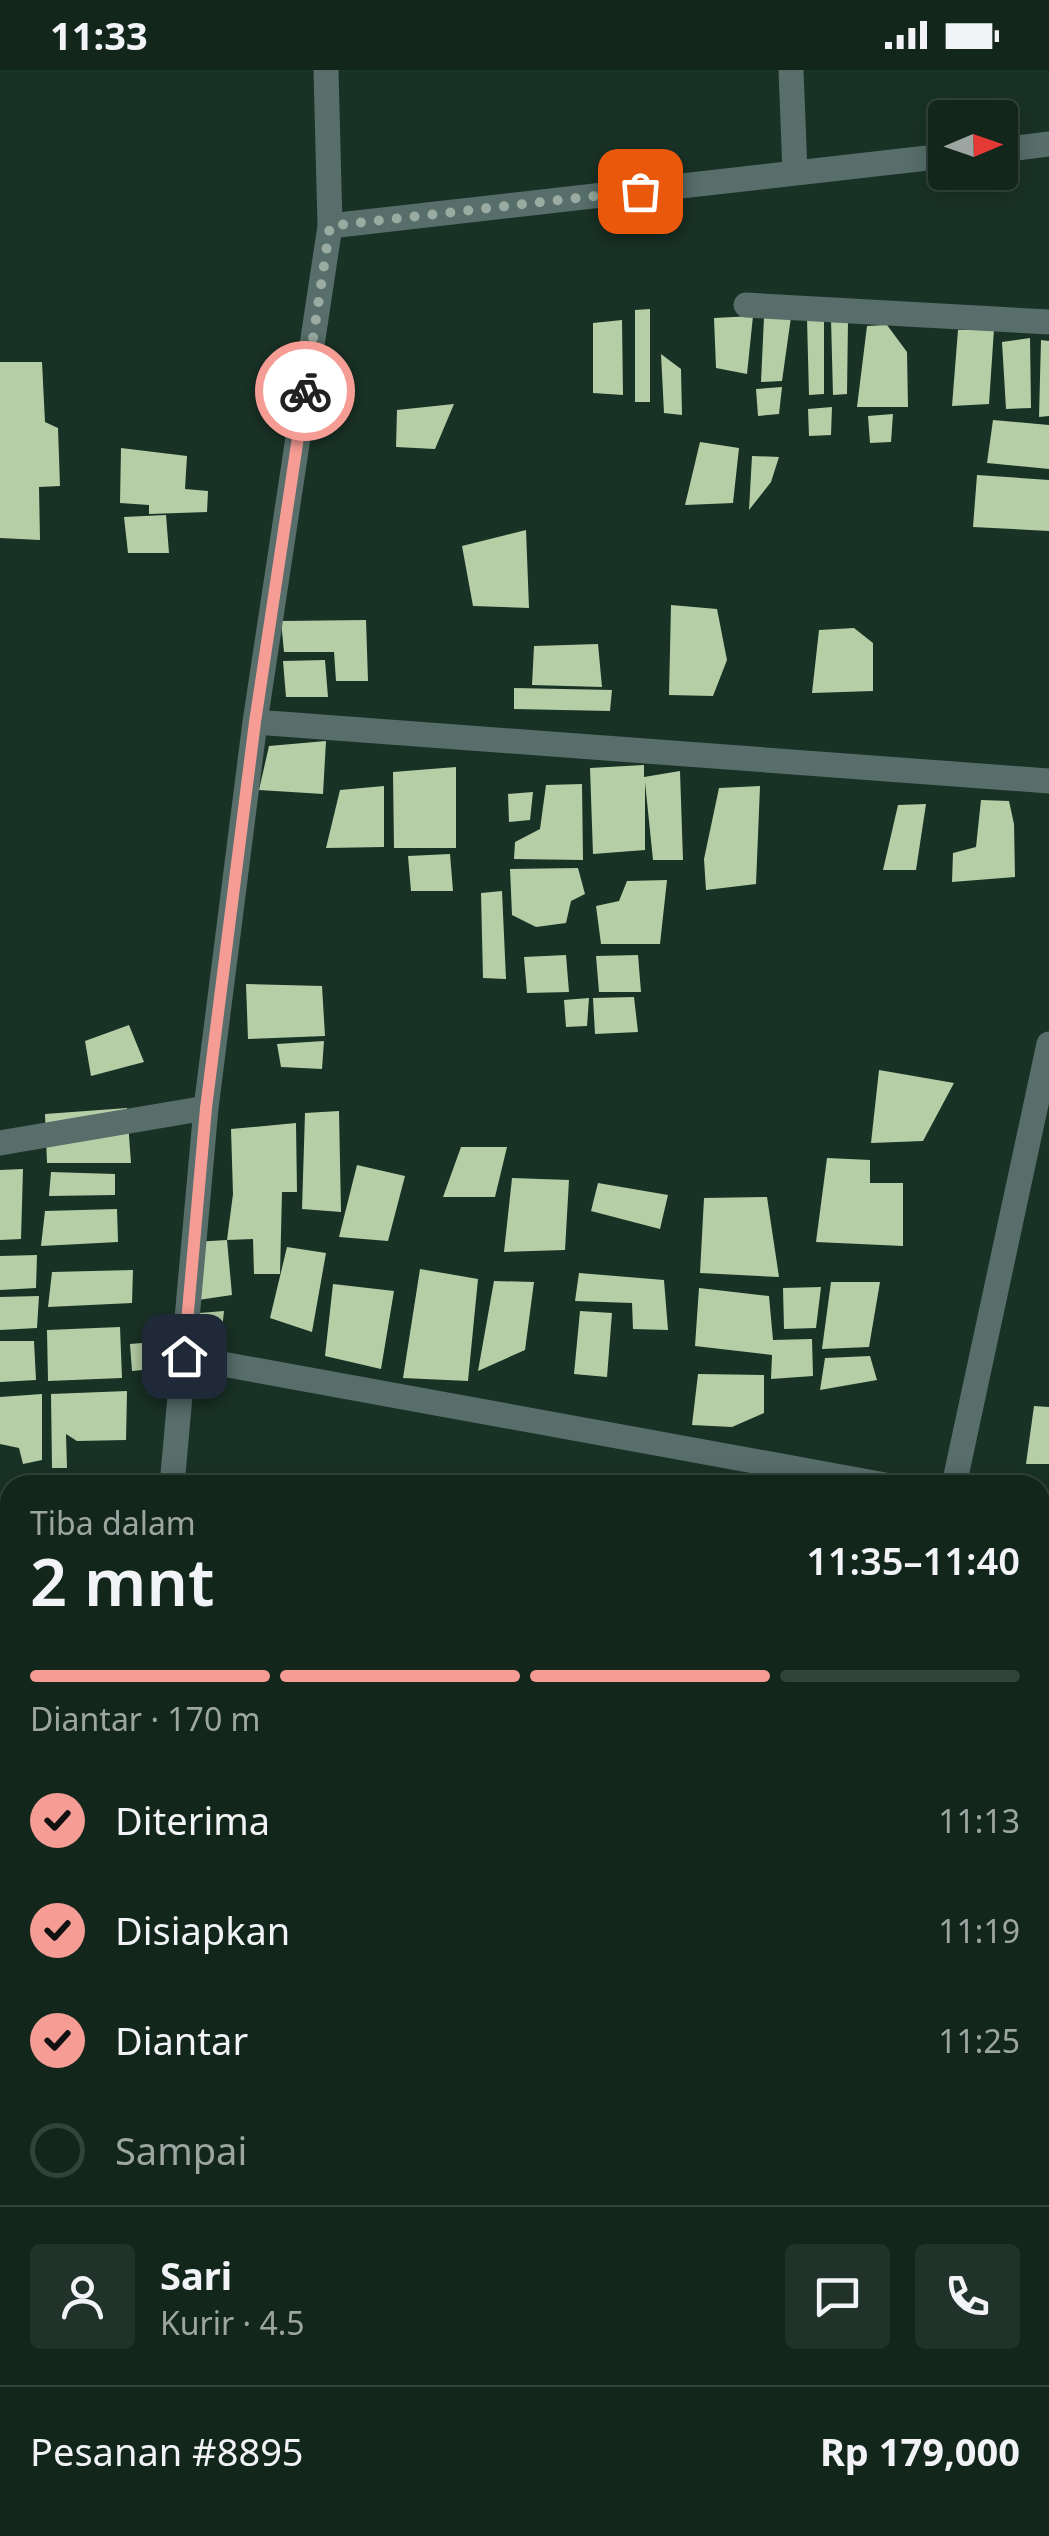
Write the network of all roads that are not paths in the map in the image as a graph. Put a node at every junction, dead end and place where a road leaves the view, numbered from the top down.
1 (326, 70) edge
2 (791, 70) edge
3 (1049, 144) edge
4 (1018, 148) edge
5 (928, 158) edge
6 (794, 173) junction
7 (330, 226) junction
8 (746, 304) dead end
9 (1049, 322) edge
10 (255, 722) junction
11 (1049, 781) edge
12 (1049, 1044) edge
13 (206, 1108) junction
14 (0, 1144) edge
15 (184, 1356) junction
16 (173, 1475) edge
17 (831, 1475) edge
18 (956, 1475) edge

1 - 7 street
2 - 6 street
3 - 4 street
5 - 6 street
6 - 7 street
7 - 10 street
8 - 9 street
10 - 11 street
10 - 13 street
12 - 18 street
13 - 14 street
13 - 15 street
15 - 16 street
15 - 17 street

